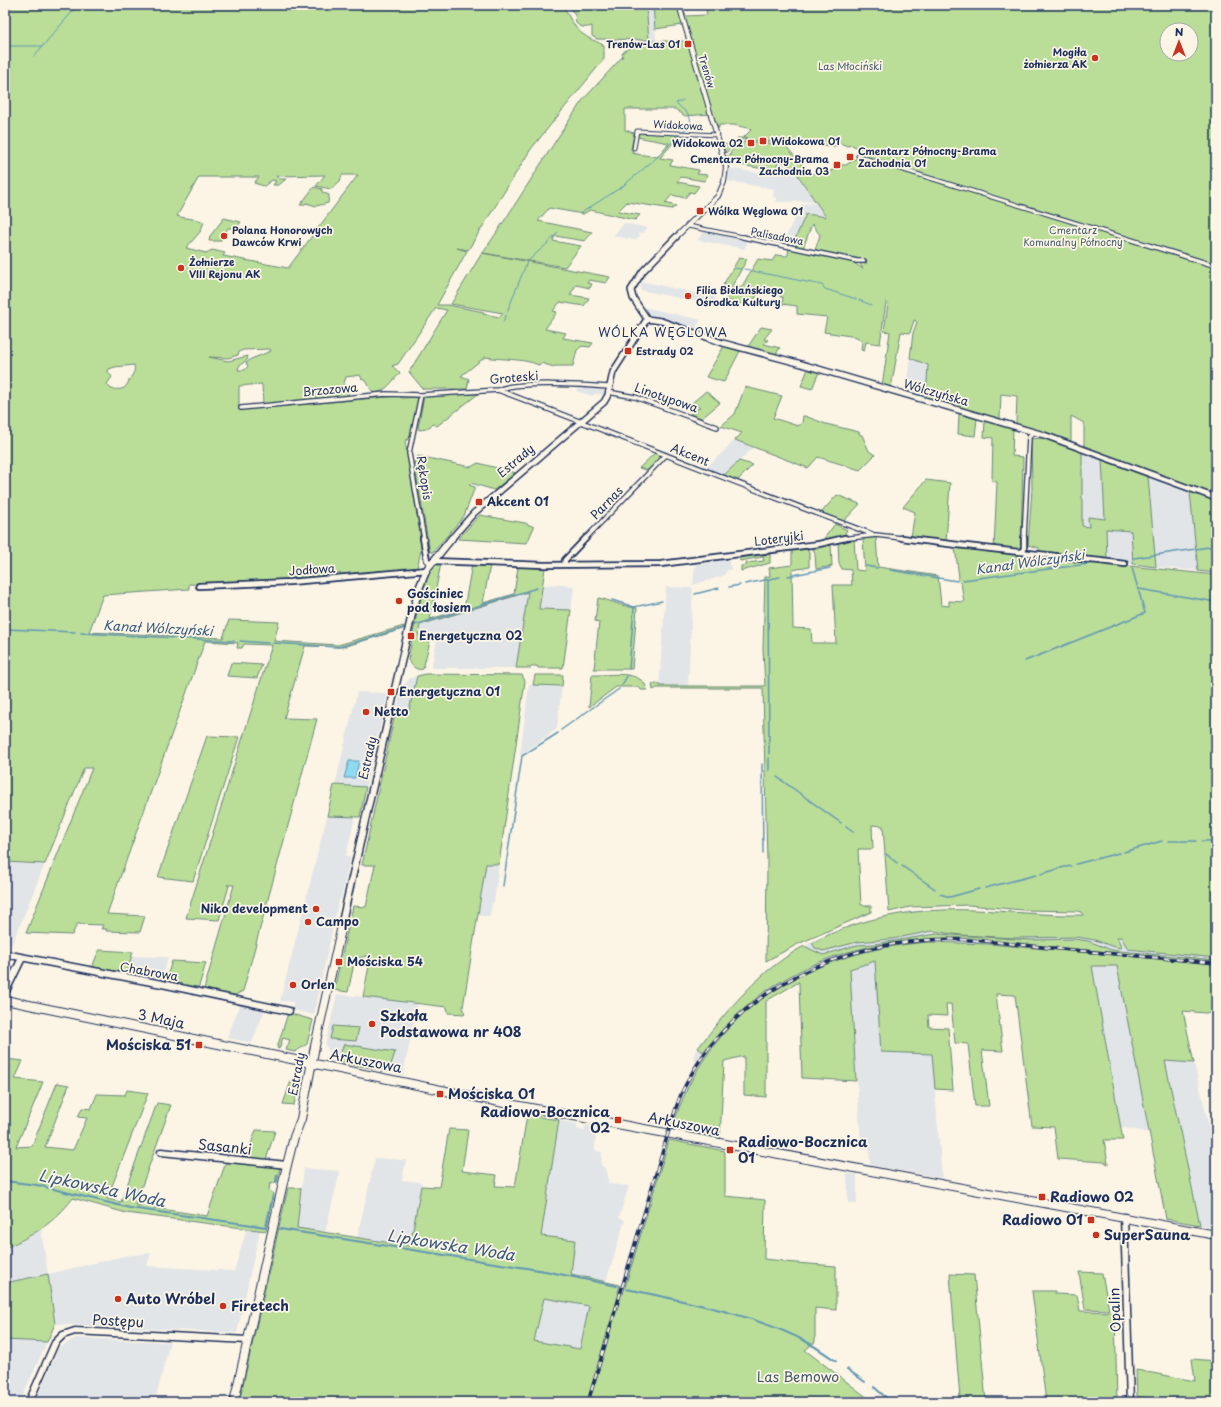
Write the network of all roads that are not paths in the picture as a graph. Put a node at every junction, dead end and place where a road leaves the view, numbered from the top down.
1 (679, 5) edge
2 (718, 135) junction
3 (634, 148) dead end
4 (858, 156) dead end
5 (688, 226) junction
6 (864, 261) dead end
7 (1216, 266) edge
8 (647, 319) junction
9 (498, 390) junction
10 (609, 390) junction
11 (421, 395) junction
12 (241, 408) dead end
13 (581, 422) junction
14 (717, 427) dead end
15 (1033, 432) junction
16 (666, 456) junction
17 (1216, 498) edge
18 (876, 534) junction
19 (1022, 552) junction
20 (432, 563) junction
21 (1125, 564) dead end
22 (564, 565) junction
23 (427, 570) junction
24 (199, 586) dead end
25 (5, 954) edge
26 (22, 958) junction
27 (5, 993) edge
28 (5, 1000) edge
29 (289, 1011) dead end
30 (312, 1064) junction
31 (160, 1152) dead end
32 (287, 1165) junction
33 (1124, 1217) junction
34 (1216, 1235) edge
35 (248, 1340) junction
36 (29, 1402) edge
37 (234, 1402) edge
38 (1130, 1402) edge

1 - 2 main road, Trenów
2 - 3 street, Widokowa
2 - 5 main road, Trenów
4 - 7 street
5 - 6 street, Palisadowa
5 - 8 main road
8 - 10 main road, Estrady
8 - 15 main road, Wólczyńska
9 - 10 street, Groteski
9 - 11 street, Groteski
9 - 13 street, Akcent
10 - 13 main road, Estrady
10 - 14 street, Linotypowa
11 - 12 street, Brzozowa
11 - 20 street, Rękopis
13 - 16 street, Akcent
13 - 20 main road, Estrady
15 - 17 main road, Wólczyńska
15 - 19 street
16 - 18 street, Akcent
16 - 22 street, Parnas
18 - 19 street, Loteryjki
18 - 22 street, Loteryjki
19 - 21 street, Loteryjki
20 - 22 street, Loteryjki
20 - 23 main road, Estrady
23 - 24 street, Jodłowa
23 - 30 main road, Estrady
25 - 26 street, Chabrowa
26 - 27 street
26 - 29 street, Chabrowa
28 - 30 main road, 3 Maja
30 - 32 main road, Estrady
30 - 33 main road, Arkuszowa
31 - 32 street, Sasanki
32 - 35 main road, Estrady
33 - 34 main road, Arkuszowa
33 - 38 street, Opalin
35 - 36 street, Postępu
35 - 37 main road, Estrady

